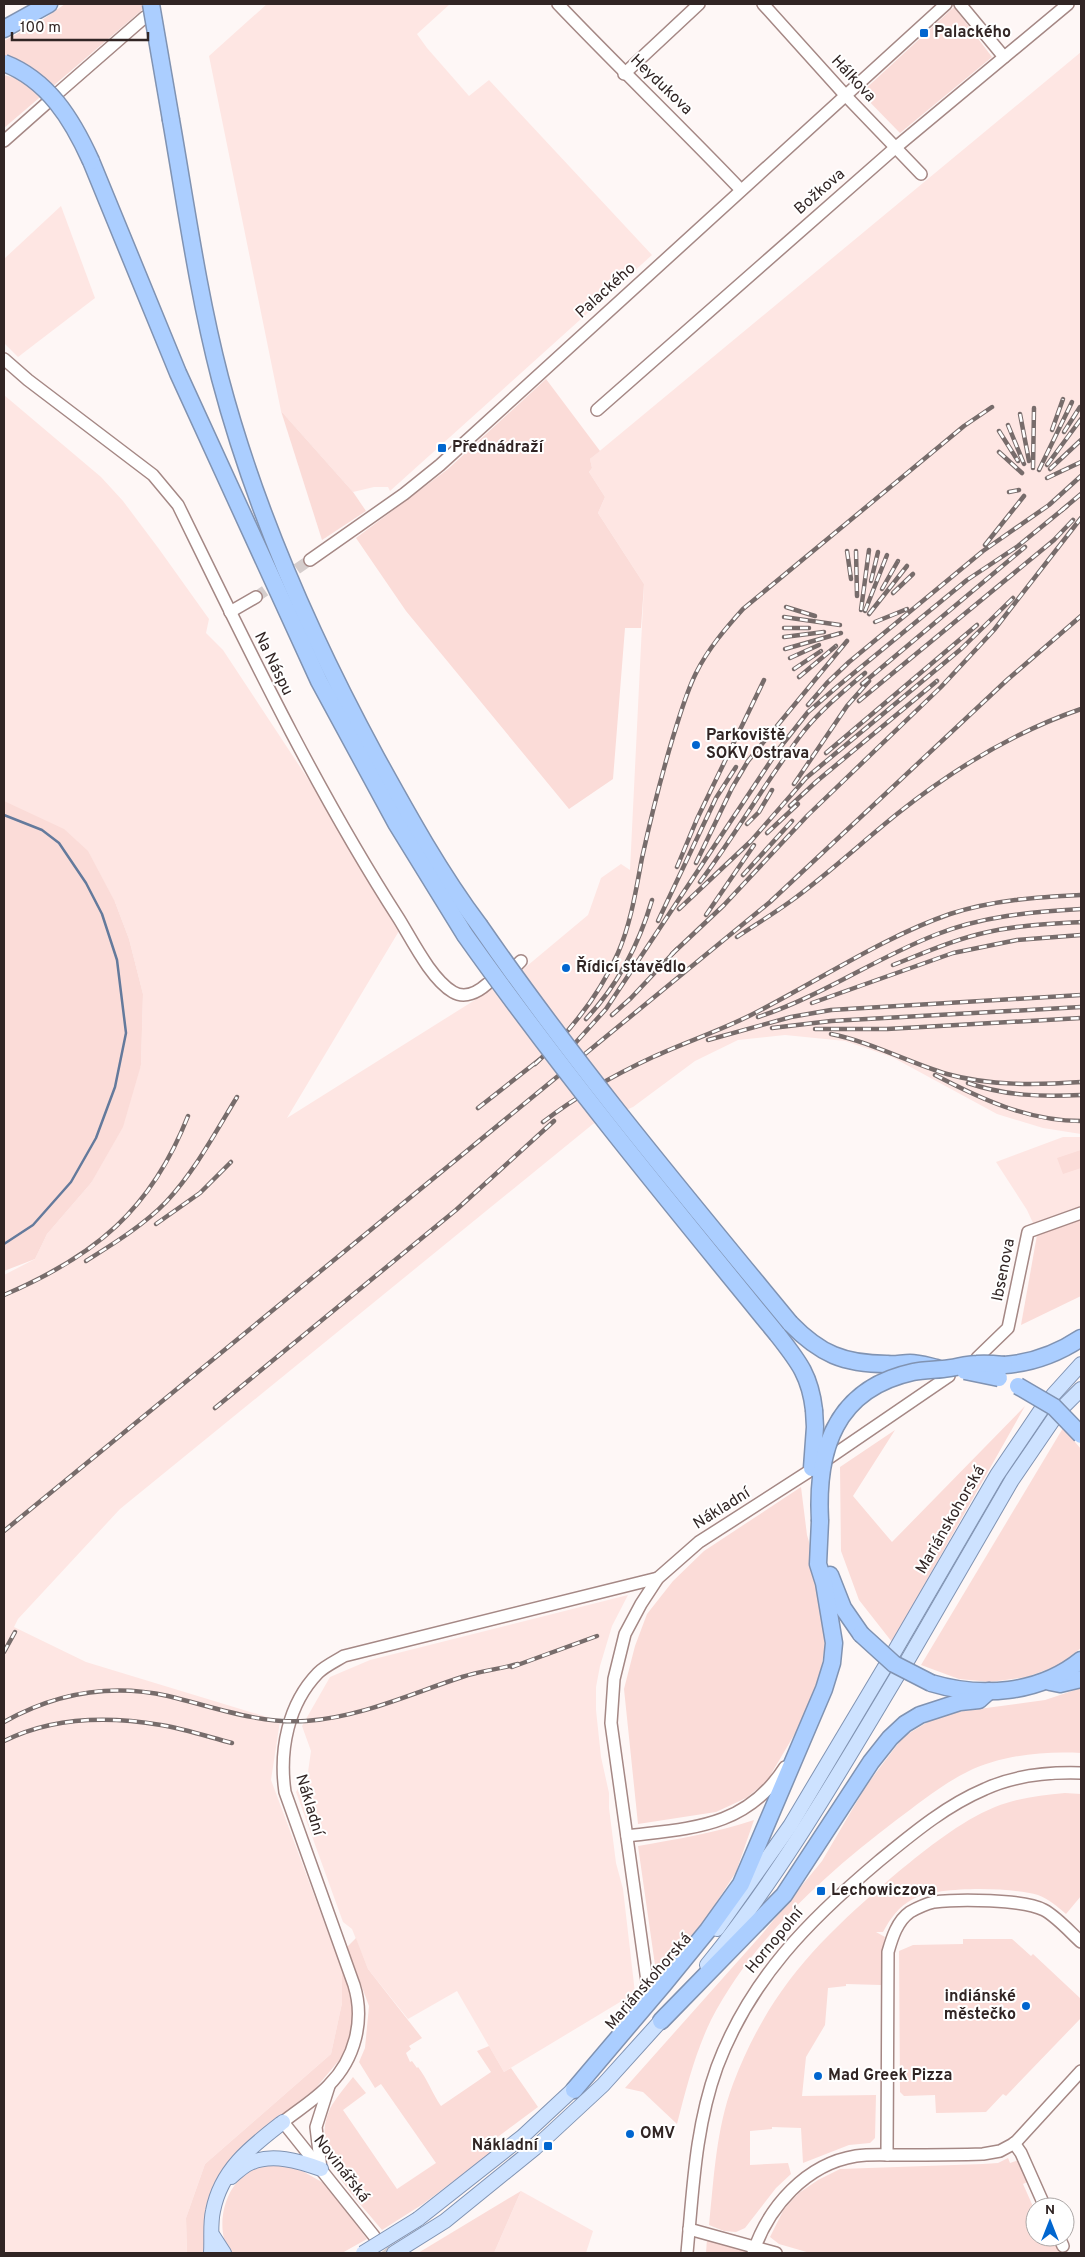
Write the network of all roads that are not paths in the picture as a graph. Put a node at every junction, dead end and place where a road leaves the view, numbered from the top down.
1 (49, 4) edge
2 (558, 4) edge
3 (699, 4) edge
4 (763, 4) edge
5 (946, 4) edge
6 (960, 4) edge
7 (1068, 4) edge
8 (154, 7) edge
9 (4, 28) edge
10 (1004, 57) junction
11 (4, 63) edge
12 (624, 74) junction
13 (59, 92) dead end
14 (846, 96) junction
15 (48, 102) dead end
16 (4, 141) edge
17 (896, 148) junction
18 (921, 174) dead end
19 (741, 190) junction
20 (4, 358) edge
21 (597, 410) dead end
22 (310, 560) tunnel mouth
23 (256, 597) tunnel mouth
24 (230, 612) junction
25 (487, 984) dead end
26 (1081, 1213) edge
27 (1081, 1338) edge
28 (977, 1358) dead end
29 (1081, 1364) edge
30 (946, 1372) junction
31 (1002, 1372) junction
32 (1081, 1389) edge
33 (1053, 1395) dead end
34 (1065, 1405) dead end
35 (1043, 1407) dead end
36 (1055, 1416) dead end
37 (1081, 1436) edge
38 (829, 1458) dead end
39 (808, 1472) dead end
40 (820, 1521) junction
41 (658, 1578) junction
42 (1081, 1660) edge
43 (1081, 1679) edge
44 (1038, 1683) junction
45 (982, 1694) junction
46 (800, 1742) junction
47 (1081, 1773) edge
48 (627, 1836) junction
49 (1081, 1942) edge
50 (647, 1981) dead end
51 (661, 2021) junction
52 (1081, 2071) edge
53 (329, 2086) junction
54 (574, 2090) junction
55 (283, 2122) junction
56 (1014, 2143) junction
57 (887, 2155) junction
58 (321, 2169) junction
59 (222, 2184) junction
60 (1041, 2197) edge
61 (689, 2229) junction
62 (212, 2236) junction
63 (374, 2236) tunnel mouth
64 (754, 2250) edge
65 (211, 2253) edge
66 (224, 2253) edge
67 (363, 2253) edge
68 (394, 2253) edge
69 (687, 2253) edge
70 (776, 2253) edge

1 - 9 highway
2 - 12 street, Heydukova
3 - 12 street
4 - 14 street, Hálkova
5 - 14 street, Palackého
6 - 10 street
7 - 10 street, Božkova
8 - 13 street
8 - 30 highway, bridge
10 - 17 street, Božkova
11 - 40 highway, bridge
12 - 19 street, Heydukova
14 - 17 street, Hálkova
14 - 19 street, Palackého
15 - 16 street
17 - 18 street, Hálkova
17 - 21 street, Božkova
19 - 22 street, Palackého
20 - 24 street, Na Náspu
23 - 24 street
24 - 25 street, Na Náspu
26 - 28 street, Ibsenova
27 - 31 highway
29 - 33 main road
30 - 31 highway, bridge
30 - 38 street
30 - 40 highway, bridge
31 - 37 highway, bridge
32 - 34 main road
35 - 54 main road, Mariánskohorská
36 - 51 main road, Mariánskohorská
39 - 41 street, Nákladní
40 - 45 highway, bridge
40 - 46 highway
41 - 48 street, Nákladní
41 - 53 street, Nákladní
42 - 44 highway
43 - 44 highway
44 - 45 highway
45 - 51 highway
46 - 48 street
46 - 54 highway
47 - 61 street, Hornopolní
48 - 50 street, Nákladní
49 - 57 street
51 - 68 main road, Mariánskohorská
52 - 56 street
53 - 55 street, Nákladní
53 - 58 street
54 - 67 main road, Mariánskohorská, bridge
55 - 58 street, Novinářská
55 - 59 main road
56 - 57 street
56 - 60 street
57 - 64 street
58 - 59 main road
58 - 63 street, Novinářská
59 - 62 main road
61 - 64 street
61 - 69 street, Hornopolní
62 - 65 main road
62 - 66 main road
64 - 70 street

